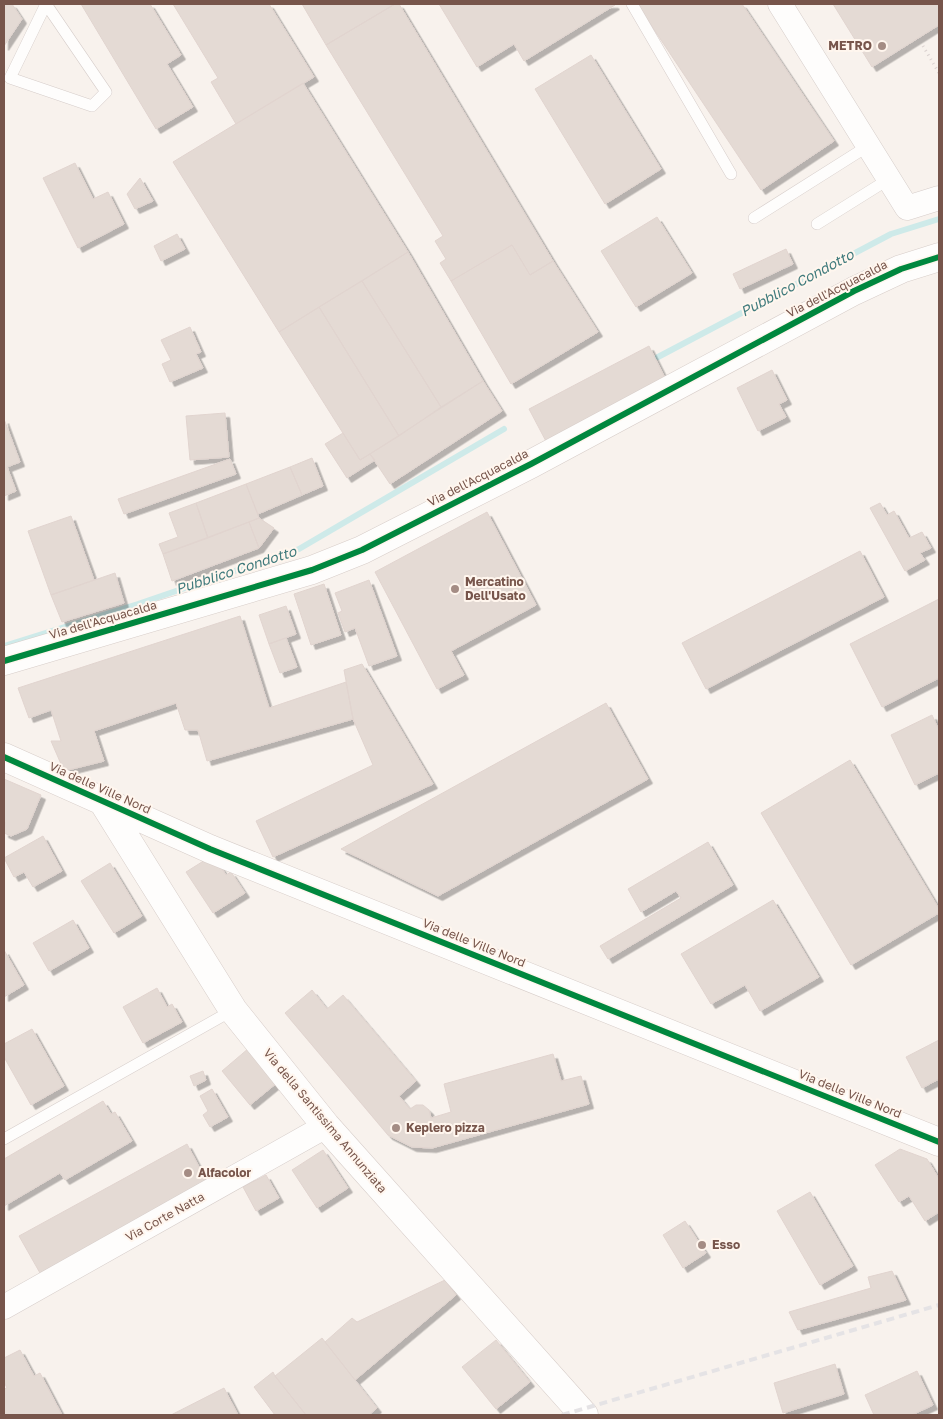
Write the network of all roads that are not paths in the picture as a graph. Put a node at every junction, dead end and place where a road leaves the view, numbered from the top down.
1 (46, 4) edge
2 (632, 4) edge
3 (780, 4) edge
4 (868, 146) junction
5 (731, 174) dead end
6 (889, 180) junction
7 (939, 198) edge
8 (754, 218) dead end
9 (817, 224) dead end
10 (939, 257) edge
11 (4, 661) edge
12 (4, 757) edge
13 (102, 800) junction
14 (233, 1010) junction
15 (326, 1126) junction
16 (4, 1139) edge
17 (939, 1142) edge
18 (4, 1307) edge
19 (584, 1415) edge

1 - 1 lane
2 - 5 lane
3 - 4 street
4 - 6 street
4 - 8 lane
6 - 7 street
6 - 9 lane
10 - 11 street, Via dell'Acquacalda
12 - 13 street, Via delle Ville Nord
13 - 14 street, Via della Santissima Annunziata
13 - 17 street, Via delle Ville Nord
14 - 15 street, Via della Santissima Annunziata
14 - 16 lane
15 - 18 street, Via Corte Natta
15 - 19 street, Via della Santissima Annunziata

